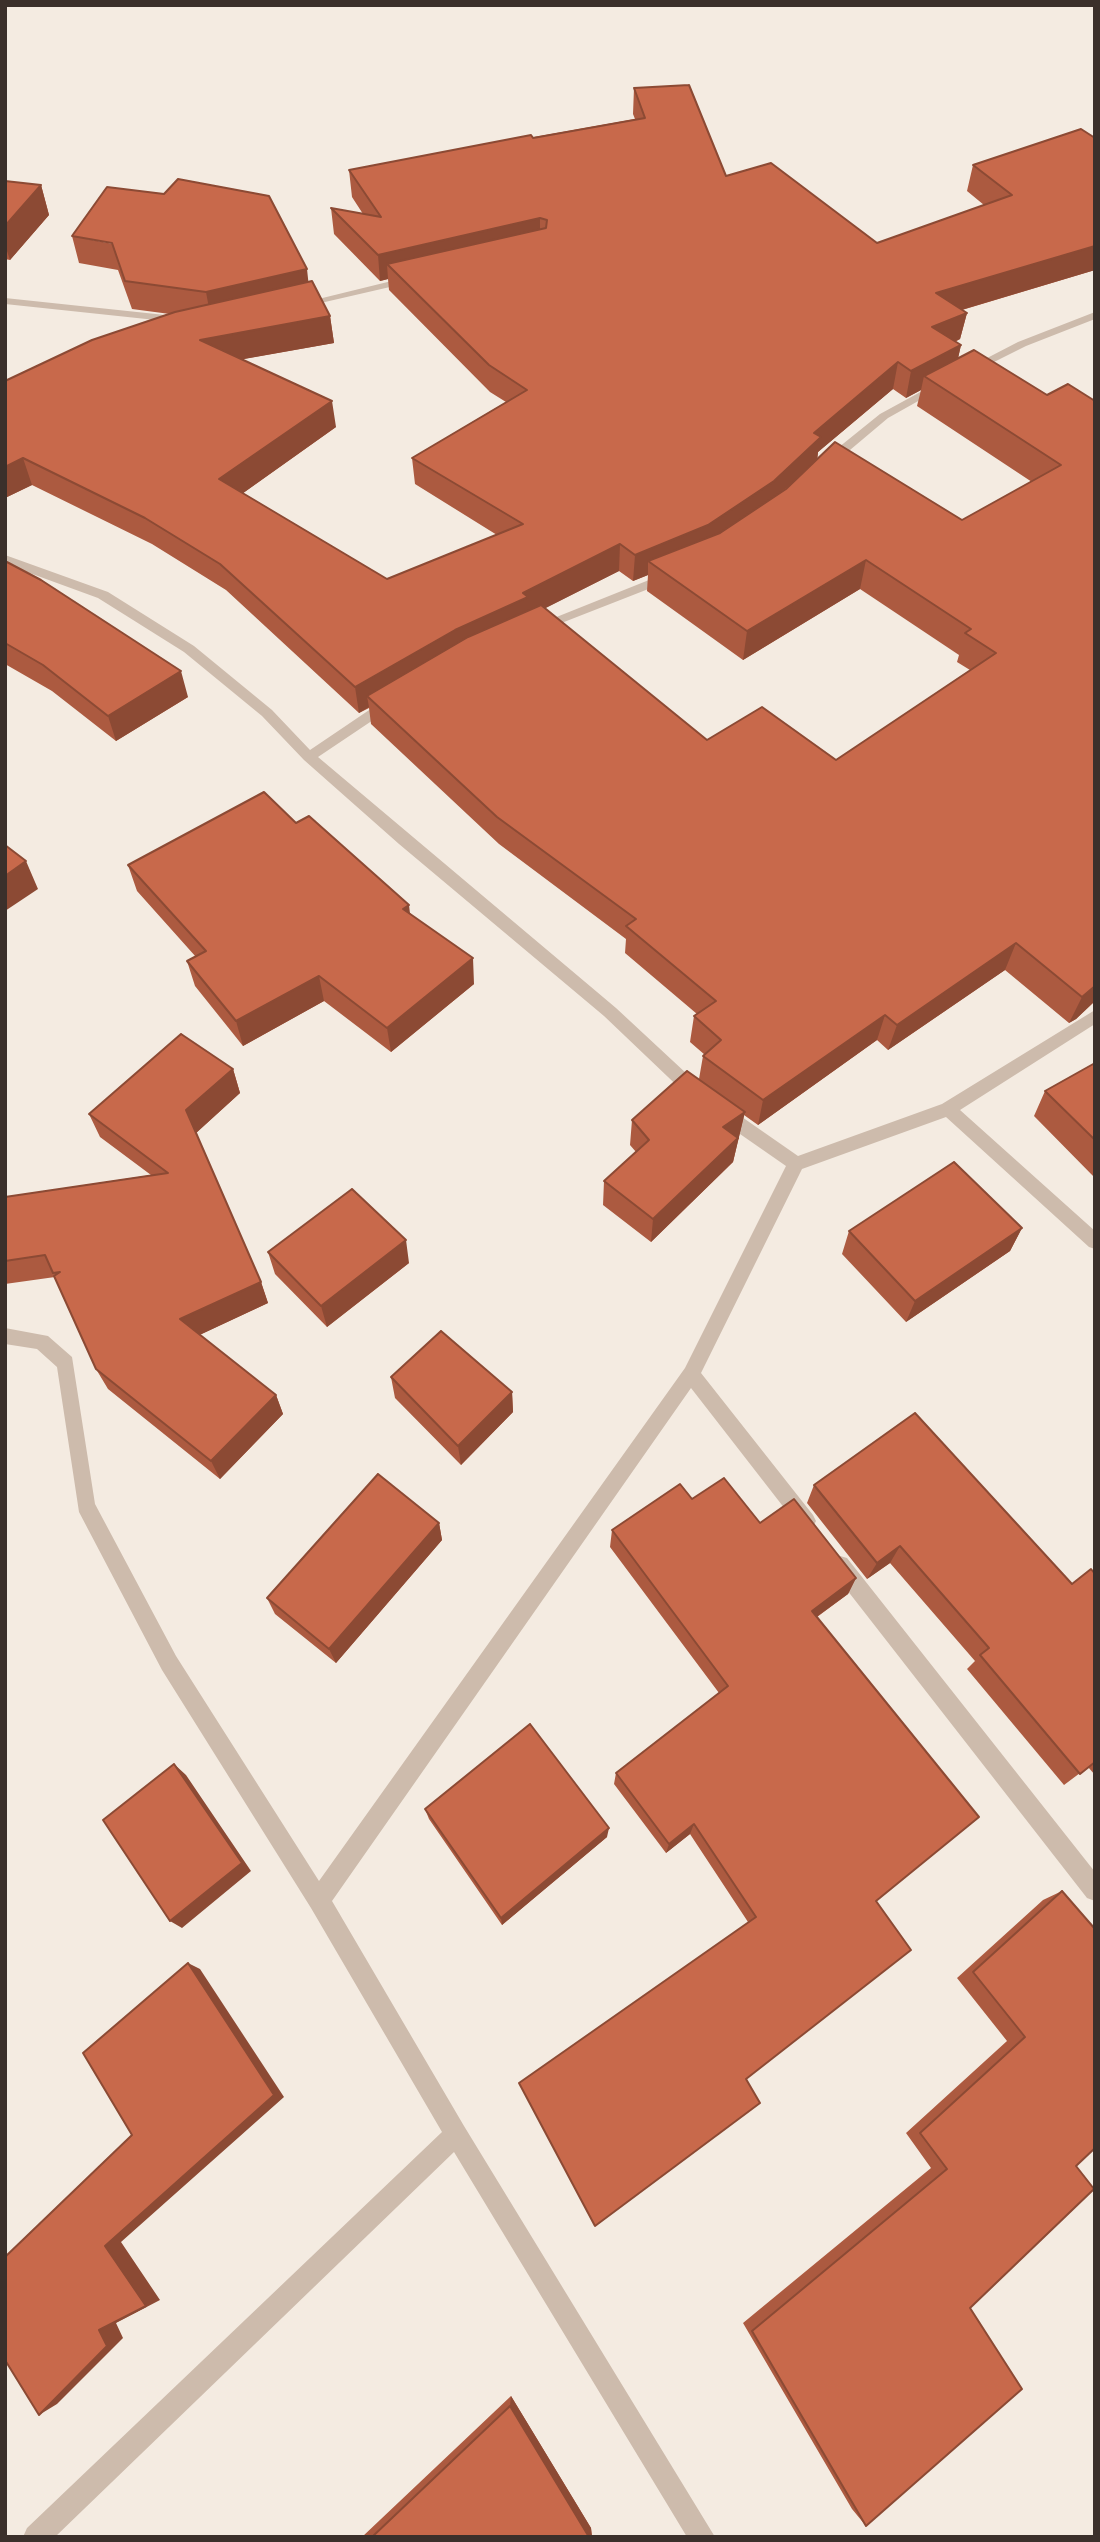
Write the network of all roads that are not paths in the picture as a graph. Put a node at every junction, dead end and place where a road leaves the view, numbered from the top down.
1 (420, 277) edge
2 (5, 301) edge
3 (286, 308) edge
4 (1095, 315) edge
5 (177, 333) edge
6 (818, 472) edge
7 (5, 559) edge
8 (678, 572) edge
9 (528, 631) edge
10 (402, 695) edge
11 (309, 757) junction
12 (1095, 1016) edge
13 (948, 1109) junction
14 (796, 1164) junction
15 (1095, 1242) edge
16 (5, 1336) edge
17 (691, 1374) junction
18 (1095, 1890) edge
19 (319, 1900) junction
20 (456, 2134) junction
21 (36, 2537) edge
22 (702, 2537) edge

1 - 3 street
2 - 5 street
4 - 6 street
7 - 11 street
8 - 9 street
10 - 11 street
11 - 14 street
12 - 13 street
13 - 14 street
13 - 15 street
14 - 17 street
16 - 19 street
17 - 18 street
17 - 19 street
19 - 20 street
20 - 21 street
20 - 22 street

